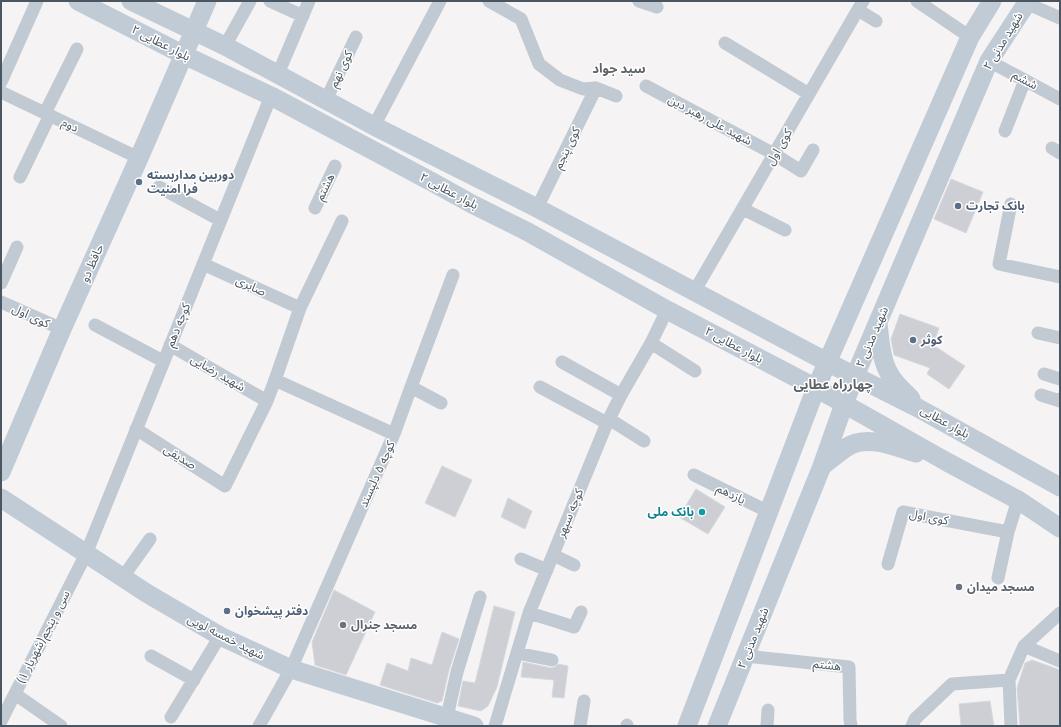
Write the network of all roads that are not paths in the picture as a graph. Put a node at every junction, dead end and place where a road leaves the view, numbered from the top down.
1 (37, 1) edge
2 (78, 1) edge
3 (131, 1) edge
4 (207, 1) edge
5 (250, 1) edge
6 (270, 1) edge
7 (310, 1) edge
8 (489, 1) edge
9 (639, 1) edge
10 (917, 1) edge
11 (992, 1) edge
12 (437, 2) edge
13 (1027, 2) edge
14 (505, 5) edge
15 (860, 6) edge
16 (657, 7) dead end
17 (303, 16) junction
18 (1060, 18) edge
19 (876, 21) dead end
20 (194, 32) junction
21 (970, 36) junction
22 (356, 37) dead end
23 (725, 43) dead end
24 (77, 49) dead end
25 (232, 50) junction
26 (184, 55) junction
27 (989, 61) junction
28 (219, 71) junction
29 (278, 74) junction
30 (1025, 80) junction
31 (1, 82) edge
32 (171, 82) junction
33 (646, 86) dead end
34 (596, 88) junction
35 (1, 92) edge
36 (809, 94) junction
37 (270, 96) junction
38 (616, 96) dead end
39 (1060, 99) edge
40 (326, 100) junction
41 (47, 114) junction
42 (374, 126) junction
43 (1005, 131) dead end
44 (813, 150) dead end
45 (774, 154) junction
46 (139, 158) junction
47 (335, 166) dead end
48 (20, 176) dead end
49 (158, 186) dead end
50 (1011, 204) dead end
51 (314, 208) dead end
52 (537, 208) junction
53 (742, 209) junction
54 (220, 220) junction
55 (342, 221) dead end
56 (786, 230) dead end
57 (528, 232) junction
58 (17, 247) dead end
59 (203, 264) junction
60 (453, 275) dead end
61 (1060, 277) edge
62 (1, 283) edge
63 (694, 292) junction
64 (1, 302) edge
65 (300, 308) junction
66 (667, 310) junction
67 (878, 323) junction
68 (95, 325) dead end
69 (62, 329) junction
70 (1038, 333) dead end
71 (1060, 338) edge
72 (651, 343) junction
73 (170, 345) junction
74 (163, 361) junction
75 (562, 362) dead end
76 (827, 362) junction
77 (695, 371) dead end
78 (1044, 374) dead end
79 (855, 376) junction
80 (1060, 379) edge
81 (275, 380) junction
82 (411, 387) junction
83 (540, 387) dead end
84 (816, 388) junction
85 (621, 395) junction
86 (1041, 395) dead end
87 (1060, 399) edge
88 (267, 401) junction
89 (441, 403) dead end
90 (844, 404) junction
91 (918, 408) junction
92 (608, 421) junction
93 (136, 429) junction
94 (394, 434) junction
95 (644, 441) dead end
96 (947, 462) junction
97 (822, 466) junction
98 (1, 472) edge
99 (694, 475) dead end
100 (1060, 487) edge
101 (1, 498) edge
102 (1018, 500) junction
103 (769, 512) junction
104 (1060, 528) edge
105 (1008, 532) junction
106 (150, 539) dead end
107 (86, 554) junction
108 (553, 555) junction
109 (521, 559) dead end
110 (888, 564) dead end
111 (574, 565) dead end
112 (547, 570) junction
113 (123, 577) junction
114 (998, 578) dead end
115 (480, 597) dead end
116 (581, 612) dead end
117 (529, 613) junction
118 (1060, 613) edge
119 (220, 636) junction
120 (1024, 646) junction
121 (517, 653) junction
122 (151, 656) dead end
123 (746, 656) junction
124 (552, 660) dead end
125 (1060, 661) edge
126 (291, 669) junction
127 (194, 680) junction
128 (1008, 680) junction
129 (15, 694) junction
130 (584, 701) dead end
131 (768, 710) dead end
132 (171, 717) dead end
133 (1, 721) edge
134 (461, 723) edge
135 (61, 726) edge
136 (259, 726) edge
137 (495, 726) edge
138 (580, 726) edge
139 (687, 726) edge
140 (717, 726) edge
141 (767, 726) edge
142 (851, 726) edge
143 (912, 726) edge
144 (1011, 726) edge

1 - 31 street
2 - 26 street, بلوار عطایی ۲
3 - 20 street, بلوار عطایی ۲
4 - 20 street
5 - 25 street
6 - 17 street
7 - 17 street
8 - 14 street
9 - 16 street
10 - 21 street
11 - 21 street
12 - 42 street
13 - 18 street
13 - 27 street, شهید مدنی ۲
14 - 34 street
15 - 19 street
15 - 36 street, کوی اول
17 - 29 street
20 - 25 street, بلوار عطایی ۲
20 - 26 street, حافظ دو
21 - 76 street
22 - 40 street, کوی نهم
23 - 36 street
24 - 41 street
25 - 28 street
25 - 29 street, بلوار عطایی ۲
26 - 28 street, بلوار عطایی ۲
26 - 32 street, حافظ دو
27 - 30 street, ششم
27 - 67 street, شهید مدنی ۲
28 - 32 street
28 - 37 street, بلوار عطایی ۲
29 - 40 street, بلوار عطایی ۲
30 - 39 street, ششم
30 - 43 street
32 - 46 street, حافظ دو
33 - 45 street, شهید علی رهبر دین
34 - 38 street
34 - 52 street, کوی پنجم
35 - 41 street, دوم
36 - 45 street, کوی اول
37 - 54 street, کوچه دهم
37 - 57 street, بلوار عطایی ۲
40 - 42 street, بلوار عطایی ۲
41 - 46 street, دوم
41 - 48 street
42 - 52 street, بلوار عطایی ۲
44 - 45 street, شهید علی رهبر دین
45 - 53 street, کوی اول
46 - 69 street, حافظ دو
47 - 51 street, هشتم
49 - 54 street
50 - 61 street
52 - 57 street
52 - 63 street, بلوار عطایی ۲
53 - 56 street
53 - 63 street, کوی اول
54 - 59 street, کوچه دهم
55 - 65 street
57 - 66 street, بلوار عطایی ۲
58 - 62 street
59 - 65 street, صابری
59 - 73 street, کوچه دهم
60 - 82 street, کوچه ۵ دلپسند
63 - 76 street, بلوار عطایی ۲
64 - 69 street, کوی اول
65 - 81 street
66 - 72 street, کوچه سپهر
66 - 84 street, بلوار عطایی ۲
67 - 79 street, شهید مدنی ۲
67 - 91 street
68 - 74 street
69 - 98 street, حافظ دو
70 - 71 street
72 - 77 street
72 - 85 street, کوچه سپهر
73 - 74 street, کوچه دهم
73 - 88 street, شهید رضایی
74 - 93 street, کوچه دهم
75 - 85 street
76 - 79 street, بلوار عطایی
76 - 84 street
78 - 80 street
79 - 90 street, شهید مدنی ۲
79 - 91 street, بلوار عطایی
81 - 88 street
81 - 94 street
82 - 89 street
82 - 94 street, کوچه ۵ دلپسند
83 - 92 street
84 - 90 street, بلوار عطایی ۲
84 - 103 street
85 - 92 street, کوچه سپهر
86 - 87 street
88 - 93 street, صدیقی
90 - 96 street
90 - 97 street, شهید مدنی ۲
91 - 100 street, بلوار عطایی
92 - 95 street
92 - 108 street, کوچه سپهر
93 - 107 street, کوچه دهم
94 - 126 street, کوچه ۵ دلپسند
96 - 97 street
96 - 102 street
97 - 123 street, شهید مدنی ۲
99 - 103 street, یازدهم
101 - 107 street, شهید خمسه لویی
102 - 104 street
102 - 105 street
103 - 139 street
105 - 110 street, کوی اول
105 - 114 street
106 - 113 street
107 - 113 street, شهید خمسه لویی
107 - 129 street, سی و پنجم(شهریار ۱)
108 - 111 street
108 - 112 street, کوچه سپهر
109 - 112 street
112 - 117 street, کوچه سپهر
113 - 119 street, شهید خمسه لویی
115 - 134 street
116 - 117 street
117 - 121 street, کوچه سپهر
118 - 120 street
119 - 126 street, شهید خمسه لویی
119 - 127 street
120 - 125 street
120 - 128 street
121 - 124 street
121 - 137 street, کوچه سپهر
122 - 127 street
123 - 140 street, شهید مدنی ۲
123 - 142 street, هشتم
126 - 134 street, شهید خمسه لویی
126 - 136 street, کوچه ۵ دلپسند
127 - 132 street
128 - 143 street
128 - 144 street
129 - 133 street, سی و پنجم(شهریار ۱)
129 - 135 street
130 - 138 street
131 - 141 street

